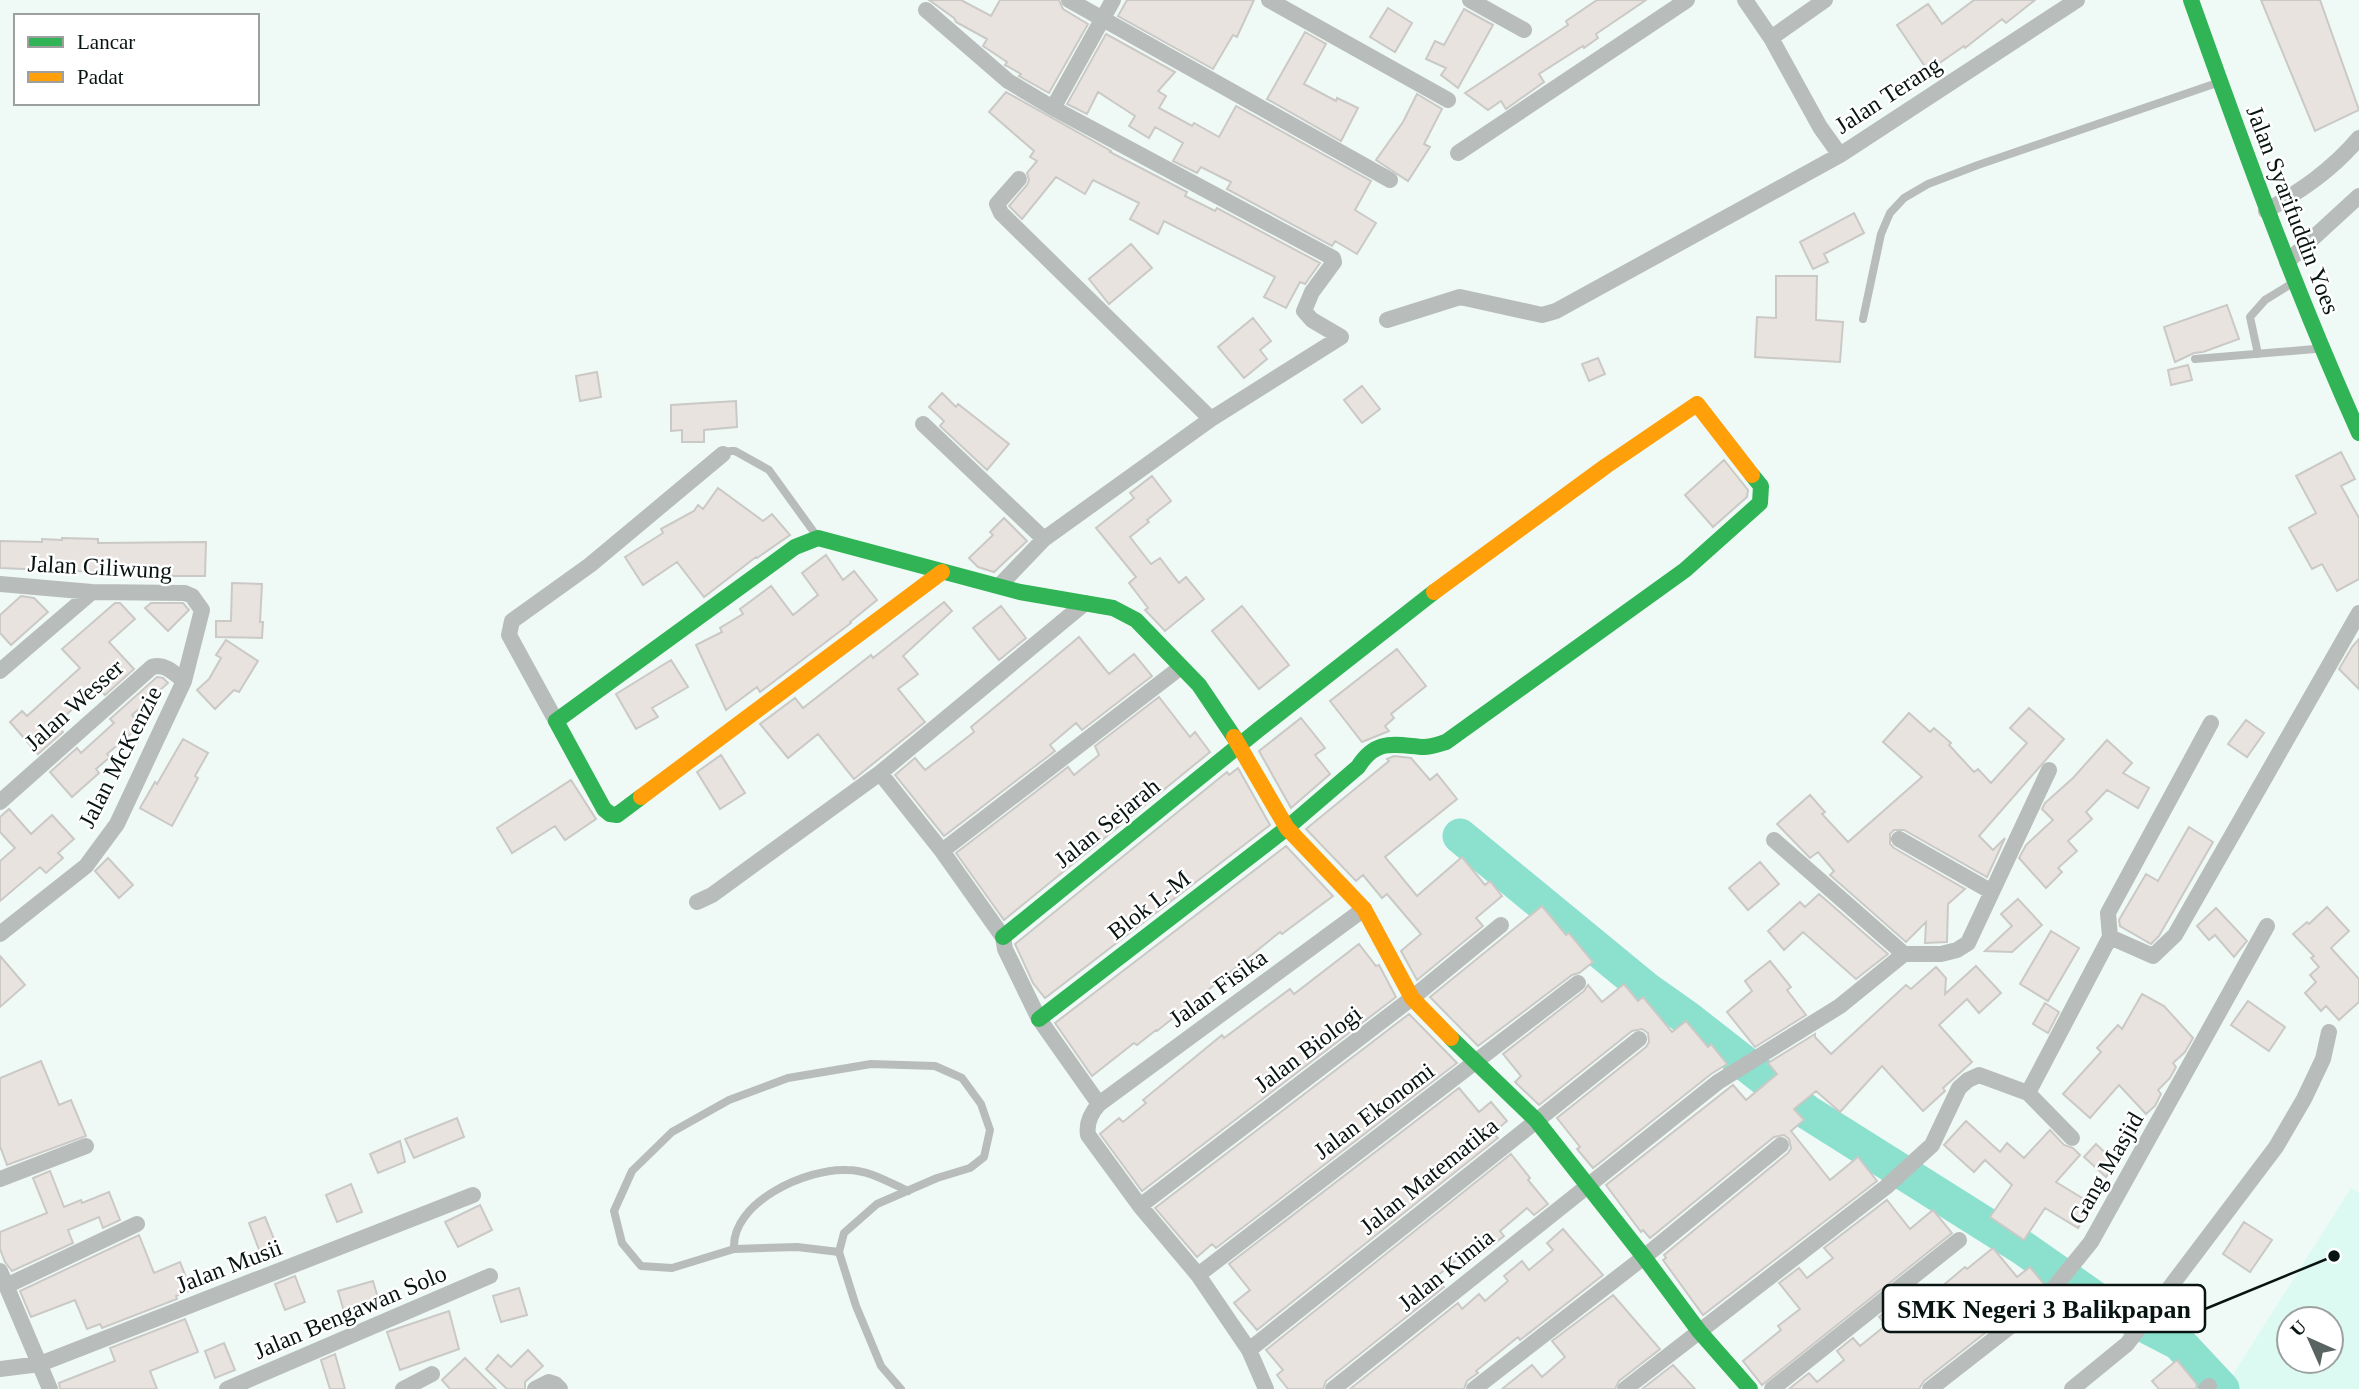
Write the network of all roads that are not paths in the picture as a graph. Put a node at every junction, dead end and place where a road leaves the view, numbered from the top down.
1 (1069, 0) edge
2 (1113, 0) edge
3 (1269, 0) edge
4 (1470, 0) edge
5 (1687, 0) edge
6 (1745, 0) edge
7 (1825, 0) edge
8 (2077, 0) edge
9 (2191, 0) edge
10 (926, 10) dead end
11 (1103, 20) junction
12 (1524, 30) dead end
13 (1771, 38) junction
14 (2220, 81) junction
15 (1447, 100) dead end
16 (1053, 108) junction
17 (2359, 138) edge
18 (1458, 152) dead end
19 (1840, 155) junction
20 (1019, 179) dead end
21 (1391, 180) dead end
22 (2359, 196) edge
23 (2266, 211) junction
24 (2287, 262) junction
25 (2294, 282) junction
26 (1863, 318) dead end
27 (1387, 320) dead end
28 (2321, 349) junction
29 (2258, 354) junction
30 (2195, 359) dead end
31 (1211, 419) junction
32 (923, 424) dead end
33 (2359, 433) edge
34 (723, 454) joint
35 (818, 538) junction
36 (1044, 539) junction
37 (942, 572) junction
38 (0, 584) edge
39 (999, 586) junction
40 (92, 592) junction
41 (1085, 603) junction
42 (2359, 613) edge
43 (1181, 667) junction
44 (0, 671) edge
45 (184, 681) junction
46 (556, 721) junction
47 (2211, 723) dead end
48 (1446, 742) joint
49 (1240, 745) junction
50 (2049, 769) dead end
51 (880, 773) junction
52 (0, 802) edge
53 (1287, 828) junction
54 (1899, 839) dead end
55 (1774, 840) dead end
56 (942, 850) junction
57 (1992, 892) junction
58 (697, 902) dead end
59 (1364, 909) junction
60 (1501, 925) dead end
61 (2267, 926) dead end
62 (0, 934) edge
63 (1003, 937) junction
64 (2110, 937) junction
65 (1905, 954) junction
66 (1578, 983) dead end
67 (1412, 999) junction
68 (1039, 1019) junction
69 (2329, 1032) dead end
70 (1639, 1039) dead end
71 (1475, 1062) junction
72 (2028, 1093) junction
73 (1099, 1104) junction
74 (1536, 1120) junction
75 (2072, 1138) dead end
76 (1781, 1145) dead end
77 (86, 1146) dead end
78 (0, 1179) edge
79 (1587, 1186) junction
80 (908, 1191) junction
81 (473, 1195) dead end
82 (1140, 1206) junction
83 (137, 1224) dead end
84 (1959, 1240) dead end
85 (734, 1249) junction
86 (839, 1252) junction
87 (1644, 1257) junction
88 (1198, 1275) junction
89 (490, 1276) dead end
90 (3, 1278) edge
91 (1699, 1331) junction
92 (1249, 1350) junction
93 (40, 1364) junction
94 (0, 1369) edge
95 (432, 1374) dead end
96 (50, 1389) edge
97 (227, 1389) edge
98 (403, 1389) edge
99 (535, 1389) edge
100 (560, 1389) edge
101 (901, 1389) edge
102 (1266, 1389) edge
103 (1334, 1389) edge
104 (1474, 1389) edge
105 (1625, 1389) edge
106 (1750, 1389) edge
107 (1772, 1389) edge
108 (1930, 1389) edge
109 (2072, 1389) edge

1 - 11 street
2 - 11 street
3 - 15 street
4 - 12 street
5 - 18 street
6 - 13 street, Jalan Terang
7 - 13 street
8 - 19 street, Jalan Terang
9 - 14 main road, Jalan Syarifuddin Yoes
10 - 16 street
11 - 16 street
11 - 21 street
13 - 19 street, Jalan Terang
14 - 23 main road, Jalan Syarifuddin Yoes
14 - 26 lane
16 - 31 street
17 - 23 street
19 - 27 street
20 - 31 street
22 - 24 street
23 - 24 main road, Jalan Syarifuddin Yoes
24 - 25 main road, Jalan Syarifuddin Yoes
25 - 28 main road, Jalan Syarifuddin Yoes
25 - 29 lane
28 - 29 lane
28 - 33 main road, Jalan Syarifuddin Yoes
29 - 30 lane
31 - 36 street
32 - 36 street
34 - 35 lane
34 - 46 street
35 - 37 main road
35 - 46 main road
36 - 39 street
37 - 39 main road
37 - 46 main road
38 - 40 street, Jalan Ciliwung
39 - 41 main road
40 - 44 street
40 - 45 street, Jalan Ciliwung
41 - 43 main road
41 - 51 street
42 - 64 street
43 - 49 main road
43 - 56 street
45 - 52 street, Jalan Wesser
45 - 62 street, Jalan McKenzie
47 - 64 street
48 - 49 main road, Jalan Sejarah
48 - 53 main road, Blok L-M
49 - 53 main road
49 - 63 main road, Jalan Sejarah
50 - 57 street
51 - 56 street
51 - 58 street
53 - 59 main road
53 - 68 main road, Blok L-M
54 - 57 street
55 - 65 street
56 - 63 street
57 - 65 street
59 - 67 main road
59 - 73 street, Jalan Fisika
60 - 67 street, Jalan Biologi
61 - 108 street, Gang Masjid
63 - 68 street
64 - 72 street
65 - 79 street, Jalan Kimia
66 - 71 street, Jalan Ekonomi
67 - 71 main road
67 - 82 street, Jalan Biologi
68 - 73 street
69 - 109 street
70 - 74 street, Jalan Matematika
71 - 74 main road
71 - 88 street, Jalan Ekonomi
72 - 75 street
72 - 91 street
73 - 82 street
74 - 79 main road
74 - 92 street, Jalan Matematika
76 - 87 street
77 - 78 street
79 - 87 main road
79 - 103 street, Jalan Kimia
80 - 85 lane
80 - 85 lane
80 - 86 lane
81 - 93 street, Jalan Musii
82 - 88 street
83 - 90 street
84 - 107 street
85 - 86 lane
86 - 101 lane
87 - 91 main road
87 - 104 street
88 - 92 street
89 - 97 street, Jalan Bengawan Solo
90 - 93 street
91 - 105 street
91 - 106 main road
92 - 102 street
93 - 94 street, Jalan Musii
93 - 96 street
95 - 98 street
99 - 100 street

